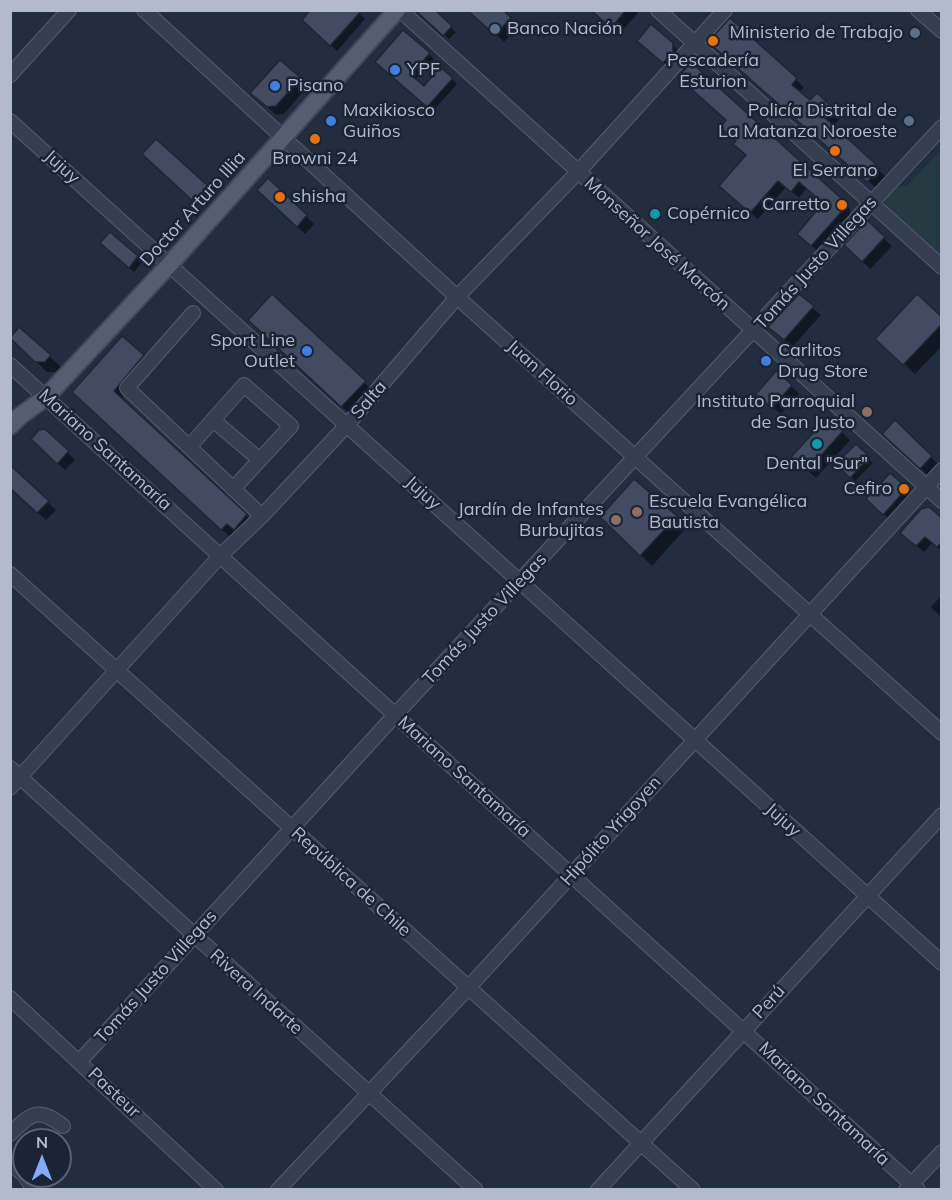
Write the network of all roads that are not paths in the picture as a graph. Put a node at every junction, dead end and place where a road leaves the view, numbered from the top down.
1 (69, 10) edge
2 (144, 10) edge
3 (399, 10) edge
4 (658, 10) edge
5 (725, 10) edge
6 (918, 10) edge
7 (942, 31) edge
8 (695, 44) junction
9 (10, 75) edge
10 (10, 121) edge
11 (942, 127) edge
12 (284, 139) junction
13 (578, 172) junction
14 (871, 202) junction
15 (170, 264) junction
16 (942, 267) edge
17 (457, 297) junction
18 (193, 313) dead end
19 (754, 332) junction
20 (10, 365) edge
21 (46, 397) junction
22 (213, 420) junction
23 (347, 425) junction
24 (10, 426) edge
25 (189, 447) junction
26 (636, 457) junction
27 (260, 460) junction
28 (942, 470) edge
29 (926, 488) junction
30 (234, 489) junction
31 (942, 501) edge
32 (262, 516) junction
33 (221, 555) junction
34 (10, 573) edge
35 (521, 581) junction
36 (811, 613) junction
37 (117, 670) junction
38 (395, 715) junction
39 (942, 734) edge
40 (693, 740) junction
41 (15, 772) edge
42 (10, 788) edge
43 (942, 815) edge
44 (292, 829) junction
45 (573, 873) junction
46 (866, 895) junction
47 (194, 935) junction
48 (942, 963) edge
49 (468, 988) junction
50 (10, 998) edge
51 (744, 1030) junction
52 (80, 1061) junction
53 (369, 1095) junction
54 (63, 1126) dead end
55 (10, 1134) edge
56 (641, 1142) junction
57 (942, 1152) edge
58 (912, 1188) edge
59 (216, 1190) edge
60 (278, 1190) edge
61 (476, 1190) edge
62 (598, 1190) edge
63 (693, 1190) edge

1 - 9 street
2 - 12 street, Juan Florio
3 - 12 main road, Doctor Arturo Illia
3 - 13 street, Monseñor José Marcón
4 - 8 street
5 - 8 street, Salta
6 - 7 street
8 - 13 street, Salta
8 - 14 street
10 - 15 street, Jujuy
11 - 14 street, Tomás Justo Villegas
12 - 15 main road, Doctor Arturo Illia
12 - 17 street, Juan Florio
13 - 17 street, Salta
13 - 19 street, Monseñor José Marcón
14 - 16 street
14 - 19 street, Tomás Justo Villegas
15 - 21 main road, Doctor Arturo Illia
15 - 23 street, Jujuy
17 - 23 street, Salta
17 - 26 street, Juan Florio
18 - 25 street
19 - 26 street, Tomás Justo Villegas
19 - 29 street, Monseñor José Marcón
20 - 21 street, Mariano Santamaría
21 - 24 main road, Doctor Arturo Illia
21 - 33 street, Mariano Santamaría
22 - 25 street
22 - 27 street
22 - 27 street
23 - 32 street, Salta
23 - 35 street, Jujuy
25 - 30 street
26 - 35 street, Tomás Justo Villegas
26 - 36 street, Juan Florio
27 - 30 street
28 - 29 street, Hipólito Yrigoyen
29 - 31 street, Monseñor José Marcón
29 - 36 street, Hipólito Yrigoyen
30 - 32 street
32 - 33 street, Salta
33 - 37 street, Salta
33 - 38 street, Mariano Santamaría
34 - 37 street, República de Chile
35 - 38 street, Tomás Justo Villegas
35 - 40 street, Jujuy
36 - 39 street, Juan Florio
36 - 40 street, Hipólito Yrigoyen
37 - 41 street, Salta
37 - 44 street, República de Chile
38 - 44 street, Tomás Justo Villegas
38 - 45 street, Mariano Santamaría
40 - 45 street, Hipólito Yrigoyen
40 - 46 street, Jujuy
41 - 42 street, Salta
41 - 47 street, Rivera Indarte
43 - 46 street, Perú
44 - 47 street, Tomás Justo Villegas
44 - 49 street, República de Chile
45 - 49 street, Hipólito Yrigoyen
45 - 51 street, Mariano Santamaría
46 - 48 street, Jujuy
46 - 51 street, Perú
47 - 52 street, Tomás Justo Villegas
47 - 53 street, Rivera Indarte
49 - 53 street, Hipólito Yrigoyen
49 - 56 street, República de Chile
50 - 52 street, Pasteur
51 - 56 street, Perú
51 - 58 street, Mariano Santamaría
52 - 59 street, Pasteur
53 - 60 street, Hipólito Yrigoyen
53 - 61 street, Rivera Indarte
54 - 55 street
56 - 62 street, Perú
56 - 63 street, República de Chile
57 - 58 street

